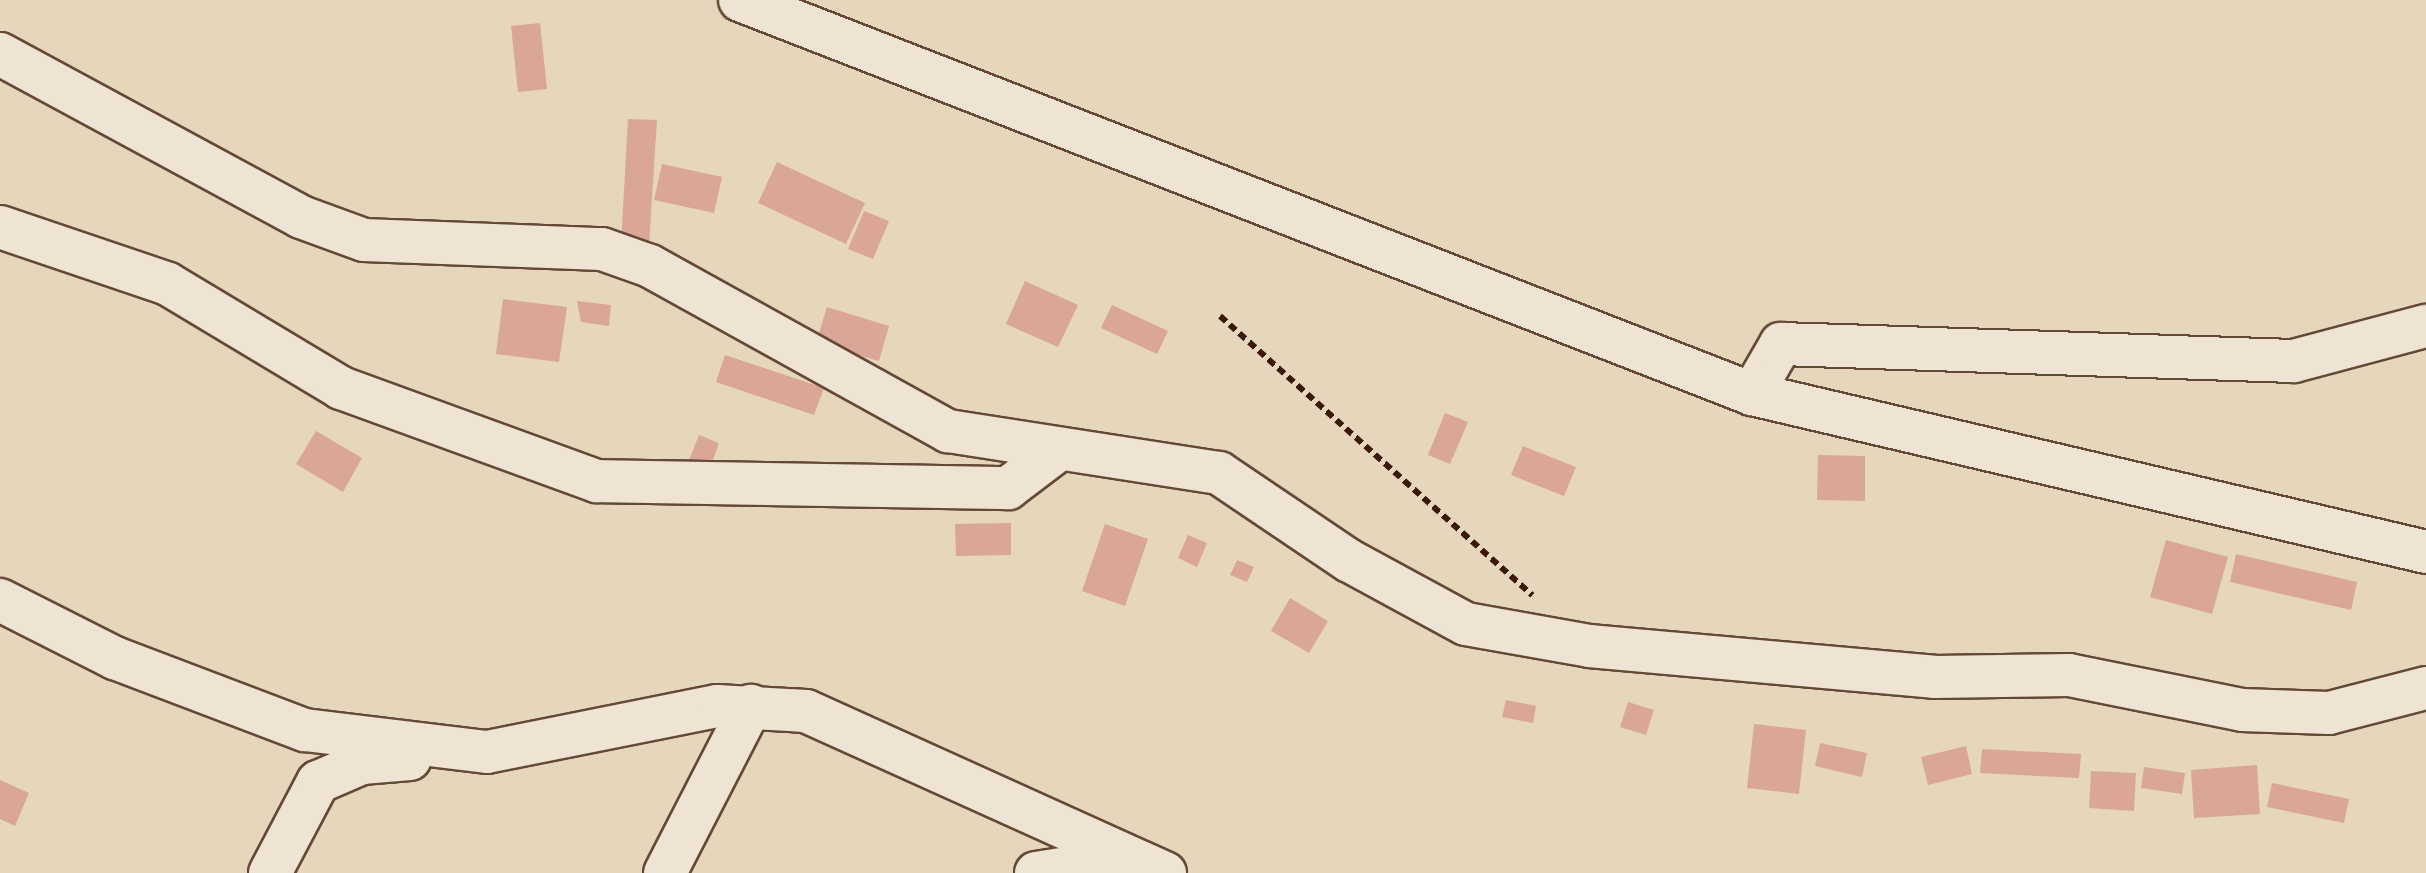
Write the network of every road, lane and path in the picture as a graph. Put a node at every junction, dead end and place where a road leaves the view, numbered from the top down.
1 (740, 0) edge
2 (0, 54) edge
3 (0, 227) edge
4 (1220, 316) dead end
5 (2426, 326) edge
6 (1752, 394) junction
7 (1057, 451) junction
8 (2426, 552) edge
9 (0, 600) edge
10 (1589, 646) junction
11 (2426, 688) edge
12 (751, 706) junction
13 (487, 752) junction
14 (270, 873) edge
15 (665, 873) edge
16 (1036, 873) edge
17 (1146, 873) edge
18 (1165, 873) edge

1 - 6 street
2 - 7 street
3 - 7 street
4 - 10 path
5 - 6 street
6 - 8 street
7 - 10 street
9 - 13 street
10 - 11 street
12 - 13 street
12 - 15 street
12 - 18 street
13 - 14 street
16 - 17 street

